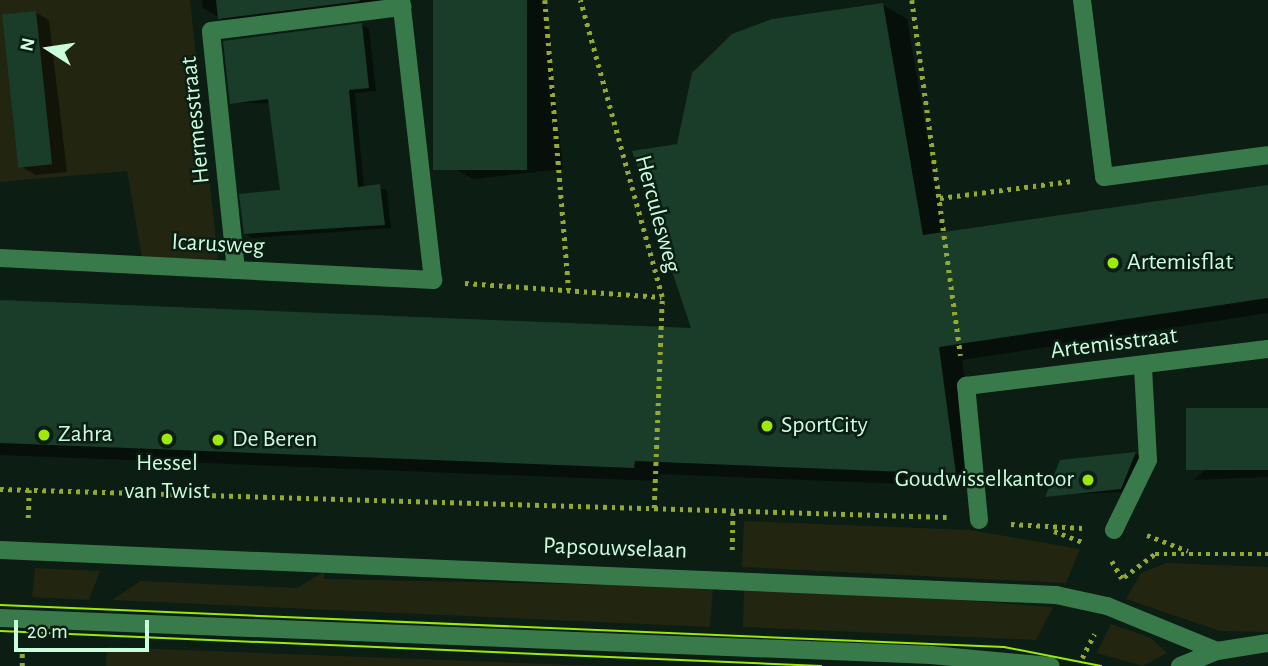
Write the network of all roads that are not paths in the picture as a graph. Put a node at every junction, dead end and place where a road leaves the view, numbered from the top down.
1 (1082, 0) edge
2 (401, 4) edge
3 (1268, 155) edge
4 (0, 258) edge
5 (236, 270) junction
6 (433, 280) joint
7 (1268, 349) edge
8 (1143, 368) junction
9 (979, 520) road end
10 (1114, 530) dead end
11 (0, 550) edge
12 (0, 618) edge
13 (1268, 643) edge
14 (1217, 651) junction
15 (1050, 666) edge
16 (1180, 666) edge

1 - 3 street
2 - 5 street, Hermesstraat
2 - 6 street, Hermesstraat
4 - 5 street, Icarusweg
5 - 6 street, Icarusweg
7 - 8 street, Artemisstraat
8 - 9 street, Artemisstraat
8 - 10 street
11 - 14 street, Papsouwselaan
12 - 15 street
13 - 14 street
14 - 16 street

